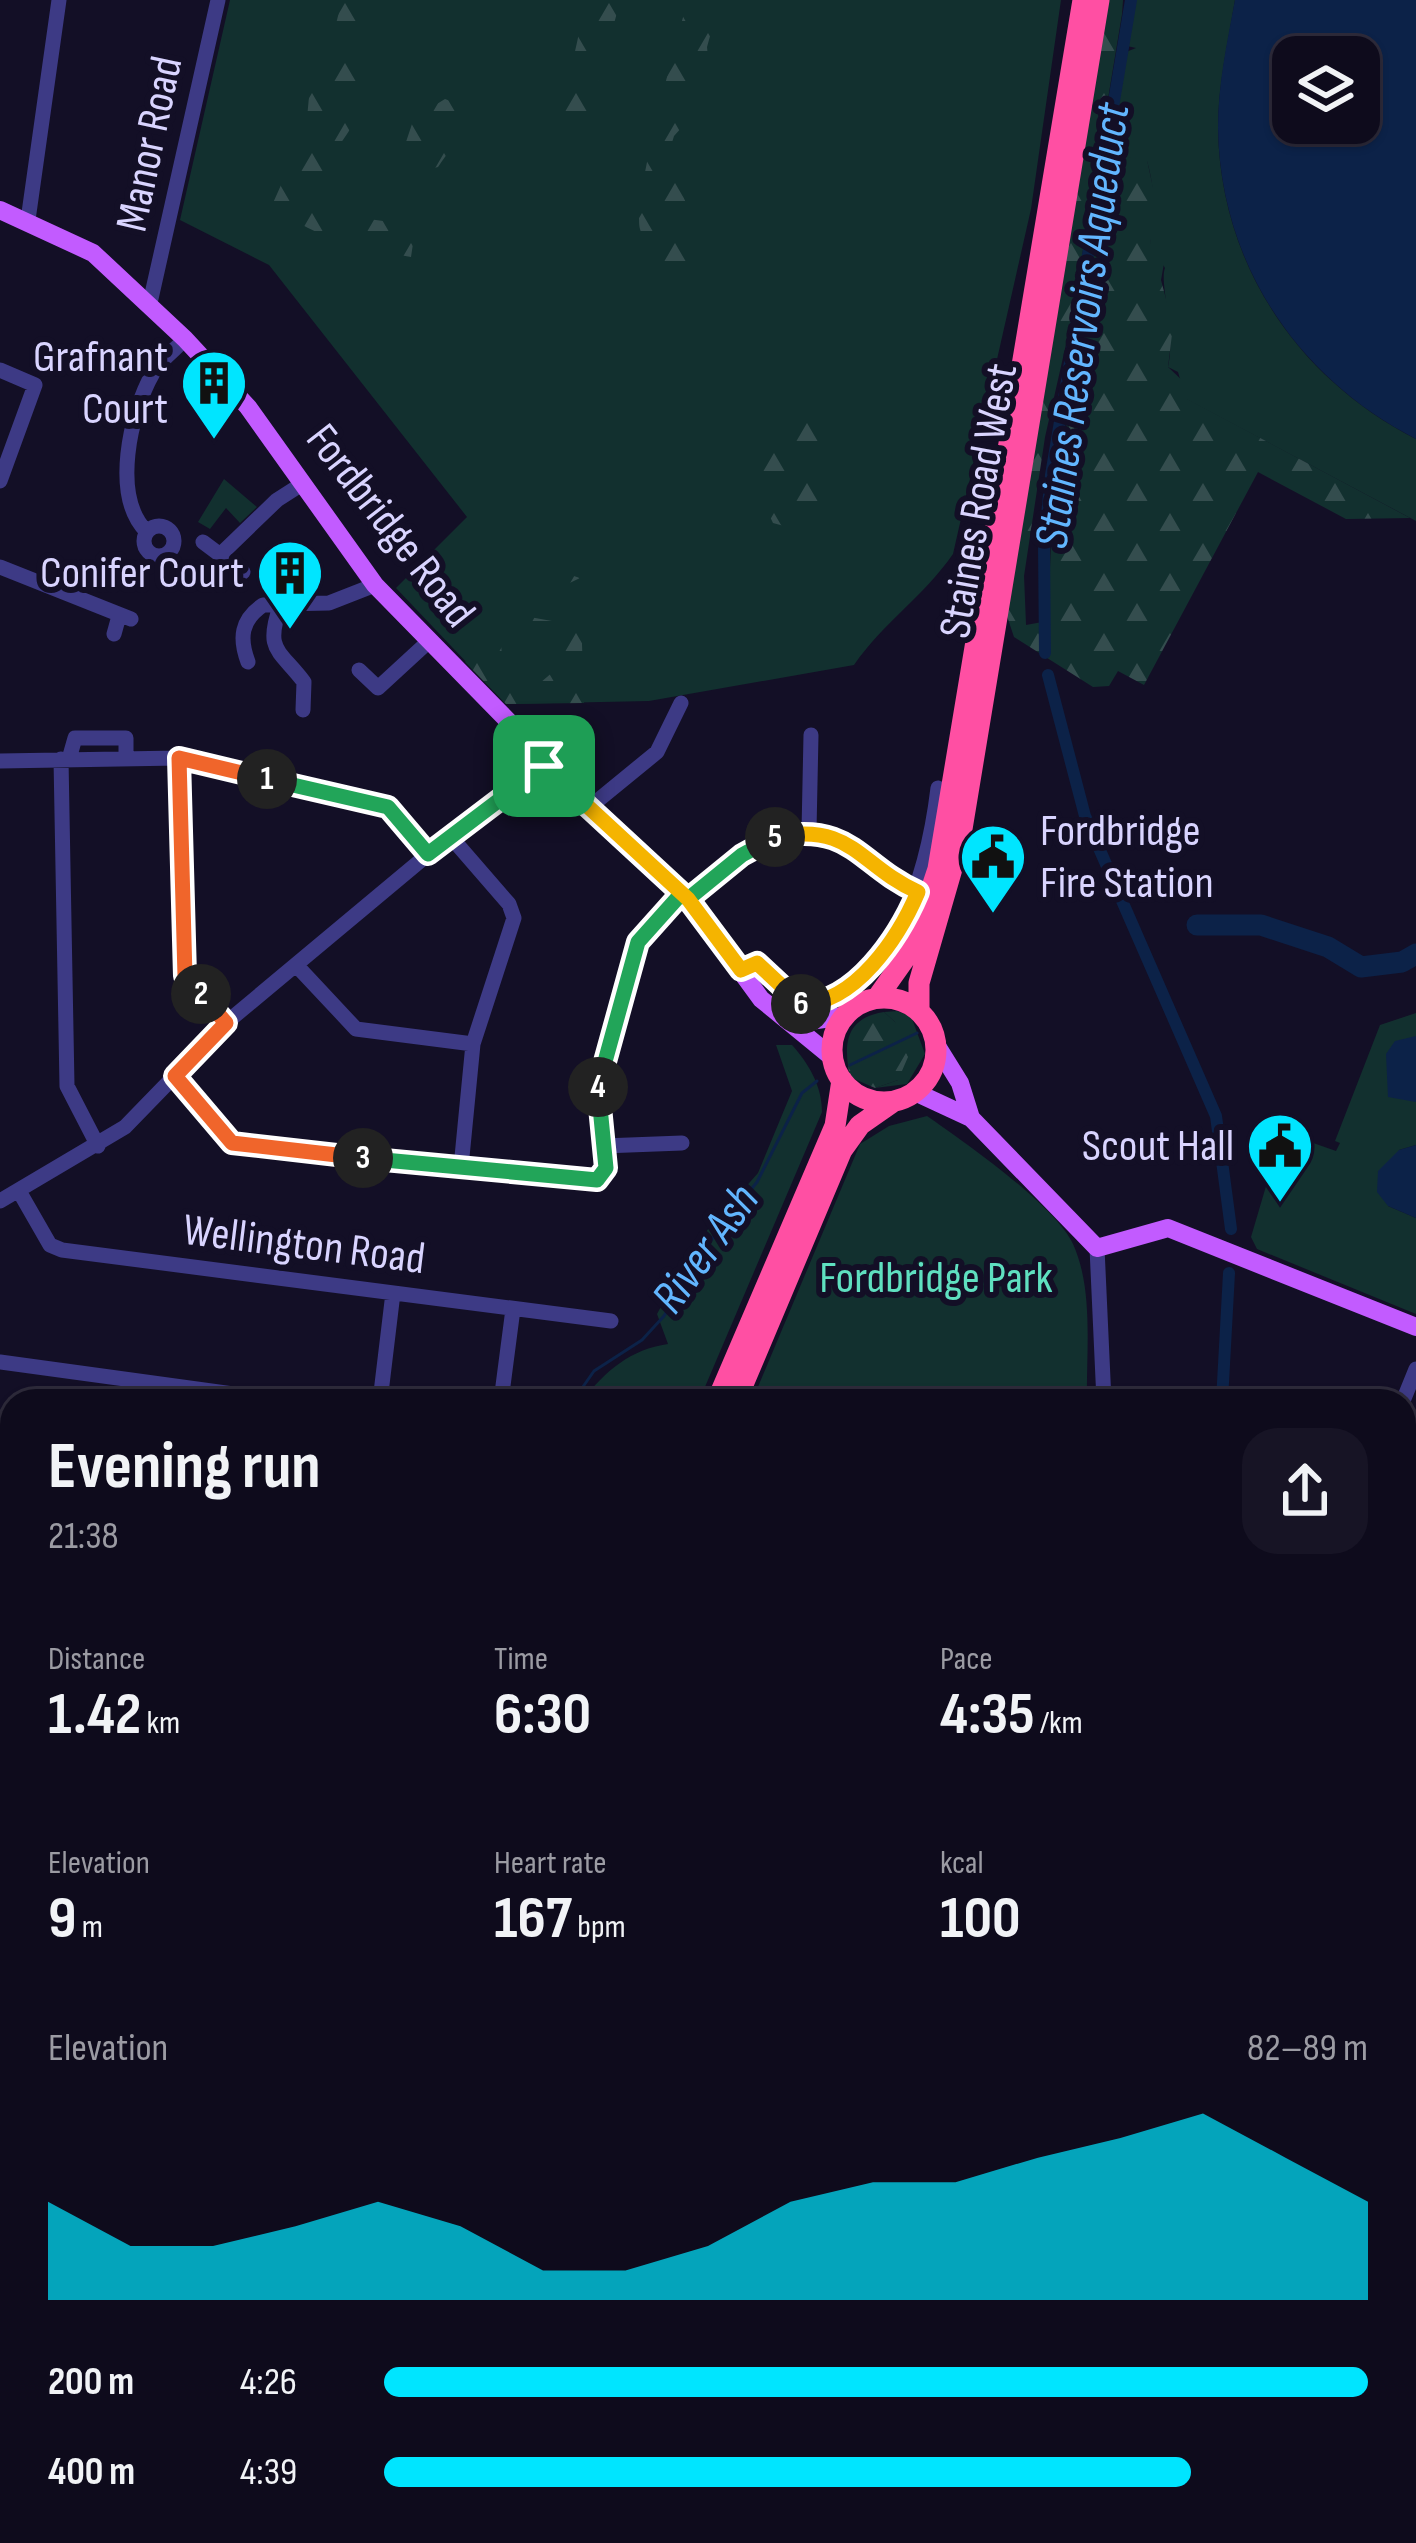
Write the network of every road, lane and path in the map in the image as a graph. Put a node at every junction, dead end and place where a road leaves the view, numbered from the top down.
1 (59, 0) edge
2 (218, 0) edge
3 (1083, 0) edge
4 (1100, 0) edge
5 (0, 210) edge
6 (28, 220) junction
7 (150, 303) junction
8 (185, 339) junction
9 (0, 370) edge
10 (0, 481) edge
11 (302, 484) junction
12 (148, 532) dead end
13 (203, 542) dead end
14 (221, 554) junction
15 (0, 567) edge
16 (243, 572) dead end
17 (375, 585) junction
18 (281, 604) junction
19 (114, 634) dead end
20 (428, 642) junction
21 (248, 662) dead end
22 (359, 670) dead end
23 (676, 707) dead end
24 (304, 710) dead end
25 (811, 736) dead end
26 (179, 758) junction
27 (65, 759) junction
28 (0, 761) edge
29 (544, 766) junction
30 (938, 788) dead end
31 (591, 806) junction
32 (808, 831) junction
33 (450, 836) junction
34 (428, 854) junction
35 (918, 892) junction
36 (684, 897) junction
37 (297, 966) junction
38 (741, 970) junction
39 (877, 998) junction
40 (919, 1010) junction
41 (844, 1016) junction
42 (226, 1023) junction
43 (796, 1023) junction
44 (473, 1044) junction
45 (937, 1046) junction
46 (837, 1069) junction
47 (175, 1076) junction
48 (915, 1092) junction
49 (892, 1102) junction
50 (971, 1118) junction
51 (682, 1143) dead end
52 (98, 1146) junction
53 (603, 1146) junction
54 (461, 1167) junction
55 (19, 1191) junction
56 (0, 1202) edge
57 (1097, 1248) junction
58 (393, 1293) junction
59 (513, 1309) junction
60 (610, 1321) dead end
61 (1416, 1327) edge
62 (0, 1362) edge
63 (197, 1389) edge
64 (381, 1389) edge
65 (503, 1389) edge
66 (722, 1389) edge
67 (741, 1389) edge
68 (1103, 1389) edge

1 - 6 street
2 - 7 street, Manor Road
3 - 39 highway, Staines Road West
4 - 40 highway, Staines Road West
5 - 6 main road, Fordbridge Road
6 - 7 main road, Fordbridge Road
7 - 8 main road, Fordbridge Road
8 - 11 main road, Fordbridge Road
8 - 12 street
9 - 10 street
11 - 14 street
11 - 17 main road, Fordbridge Road
13 - 14 street
14 - 16 street
15 - 19 street
17 - 18 street
17 - 20 main road, Fordbridge Road
18 - 21 street
18 - 24 street
20 - 22 street
20 - 29 main road, Fordbridge Road
23 - 31 street
25 - 32 street
26 - 27 street
26 - 34 street
26 - 42 street
27 - 28 street
27 - 52 street
29 - 31 main road, Fordbridge Road
29 - 33 street
30 - 35 street
31 - 36 main road, Fordbridge Road
32 - 35 street
32 - 36 street
33 - 34 street
33 - 44 street
34 - 37 street
35 - 38 street
36 - 38 main road, Fordbridge Road
36 - 53 street
37 - 42 street
37 - 44 street
38 - 43 main road, Fordbridge Road
39 - 40 highway
39 - 41 highway
40 - 45 highway
41 - 43 main road
41 - 46 highway
42 - 47 street
43 - 46 main road, Fordbridge Road
44 - 54 street
45 - 48 highway
45 - 50 main road
46 - 49 highway
46 - 66 highway
47 - 52 street
47 - 54 street
48 - 49 highway
48 - 50 main road
49 - 67 highway
50 - 57 main road
51 - 53 street
52 - 55 street
53 - 54 street
55 - 56 street
55 - 58 street, Wellington Road
57 - 61 main road
57 - 68 street
58 - 59 street, Wellington Road
58 - 64 street
59 - 60 street, Wellington Road
59 - 65 street
62 - 63 street

